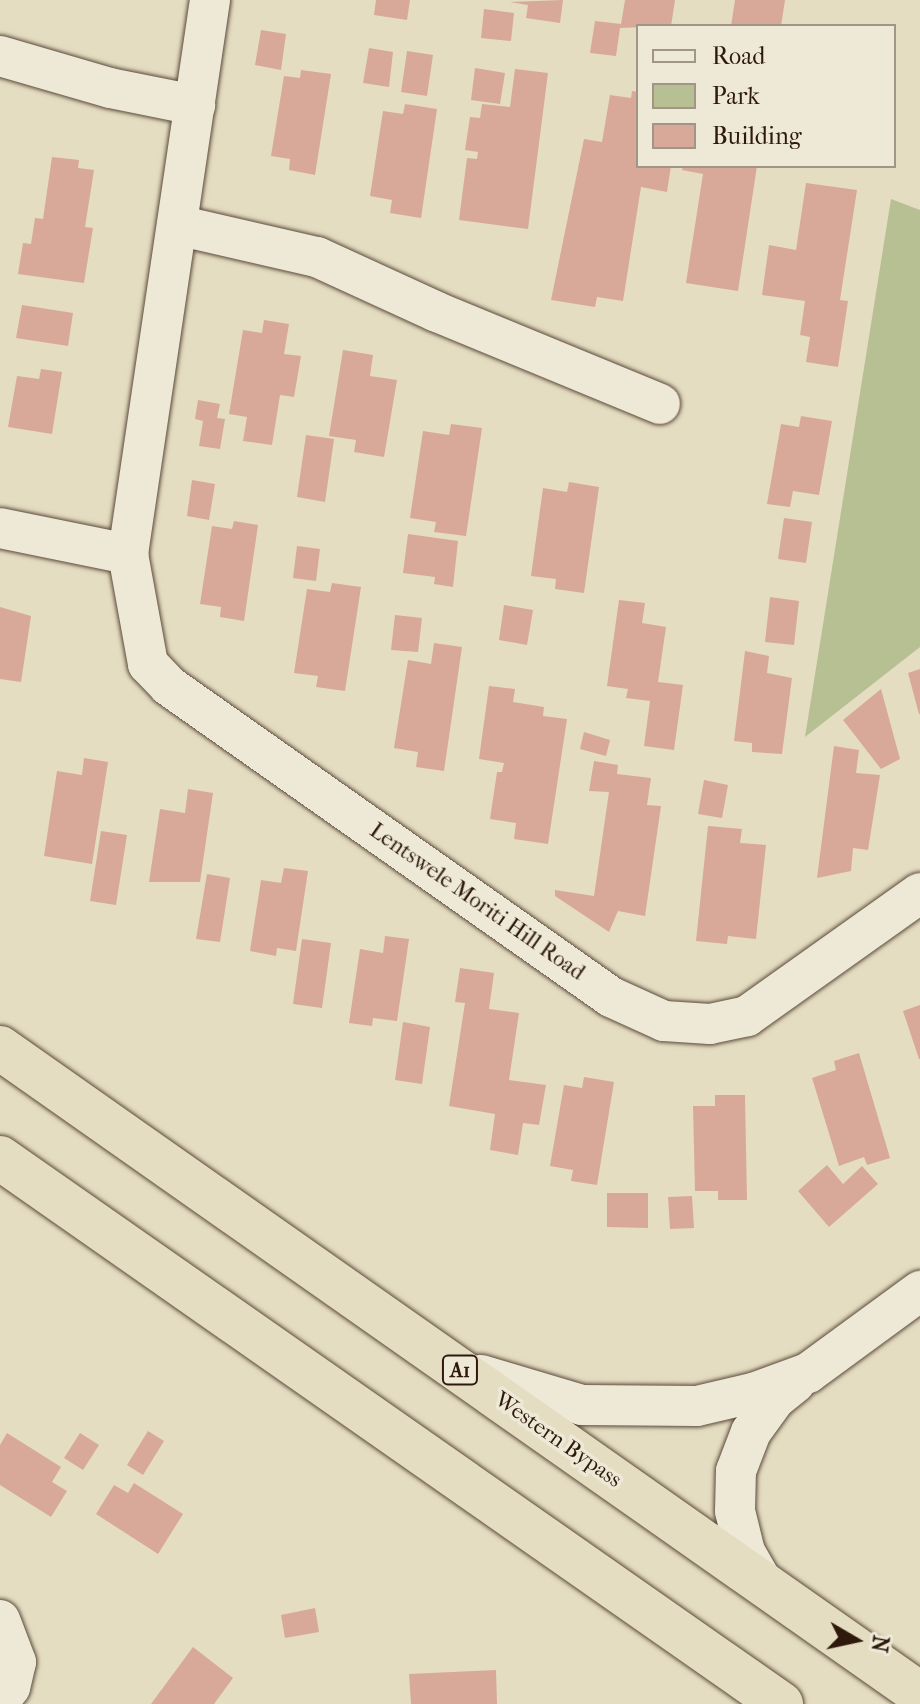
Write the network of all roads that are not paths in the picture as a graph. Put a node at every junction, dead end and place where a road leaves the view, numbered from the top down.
1 (210, 0) edge
2 (0, 56) edge
3 (195, 105) junction
4 (177, 225) junction
5 (660, 404) dead end
6 (0, 528) edge
7 (128, 554) junction
8 (920, 893) edge
9 (0, 1048) edge
10 (0, 1158) edge
11 (920, 1291) edge
12 (422, 1343) junction
13 (808, 1373) junction
14 (765, 1587) junction
15 (0, 1620) edge
16 (920, 1694) edge
17 (0, 1701) edge
18 (781, 1704) edge

1 - 3 street, Lentswele Moriti Hill Road
2 - 3 street
3 - 4 street, Lentswele Moriti Hill Road
4 - 5 street
4 - 7 street, Lentswele Moriti Hill Road
6 - 7 street
7 - 8 street, Lentswele Moriti Hill Road
9 - 12 highway, Western Bypass / A1
10 - 18 highway
11 - 13 street
12 - 13 street
12 - 14 highway, Western Bypass / A1
13 - 14 street
14 - 16 highway, Western Bypass / A1
15 - 17 street

